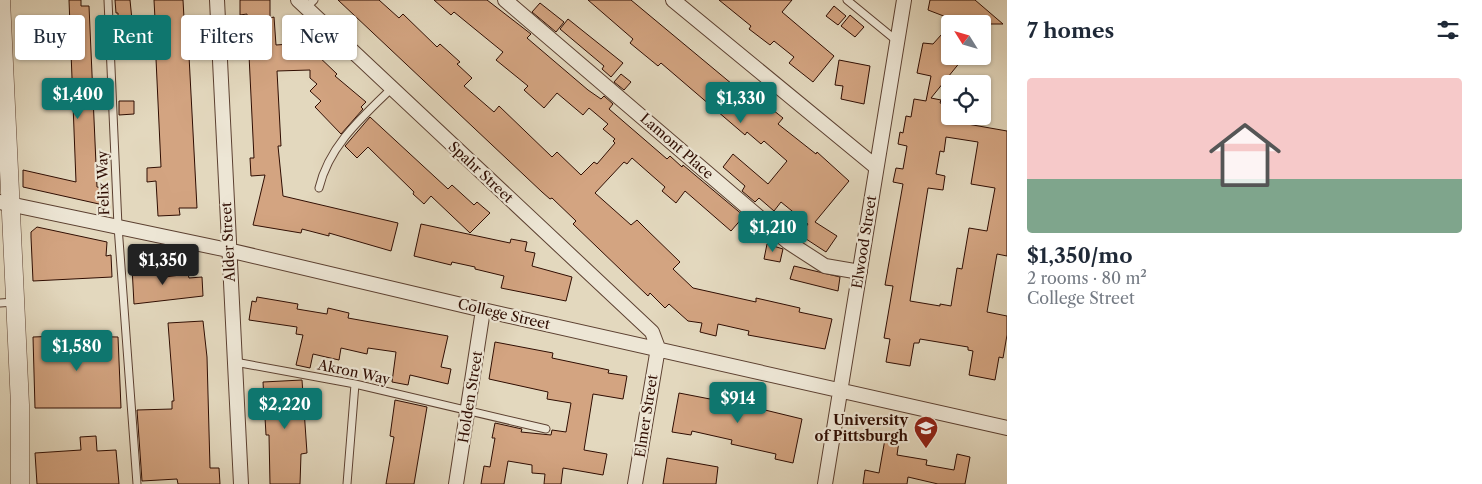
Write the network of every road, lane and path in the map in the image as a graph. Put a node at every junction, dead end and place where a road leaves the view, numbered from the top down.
1 (1, 0) edge
2 (108, 0) edge
3 (217, 0) edge
4 (506, 0) edge
5 (673, 0) edge
6 (847, 0) edge
7 (904, 0) edge
8 (306, 3) edge
9 (897, 42) junction
10 (392, 88) junction
11 (876, 167) junction
12 (319, 188) dead end
13 (5, 203) edge
14 (118, 226) junction
15 (228, 250) junction
16 (860, 272) junction
17 (8, 303) edge
18 (483, 310) junction
19 (658, 348) junction
20 (234, 362) junction
21 (355, 384) junction
22 (840, 391) junction
23 (468, 411) junction
24 (1007, 428) edge
25 (546, 429) dead end
26 (20, 484) edge
27 (137, 484) edge
28 (241, 484) edge
29 (347, 484) edge
30 (456, 484) edge
31 (635, 484) edge
32 (825, 484) edge

1 - 13 street
2 - 14 lane, Felix Way
3 - 15 street, Alder Street
4 - 16 street, Lamont Place
5 - 11 street
6 - 9 lane
7 - 9 street, Elwood Street
8 - 10 street, Spahr Street
9 - 11 street, Elwood Street
10 - 12 lane
10 - 19 street, Spahr Street
11 - 16 street, Elwood Street
13 - 14 street, College Street
13 - 17 street
14 - 15 street, College Street
14 - 27 lane, Felix Way
15 - 18 street, College Street
15 - 20 street, Alder Street
16 - 22 street, Elwood Street
17 - 26 street
18 - 19 street, College Street
18 - 23 street, Holden Street
19 - 22 street, College Street
19 - 31 street, Elmer Street
20 - 21 lane, Akron Way
20 - 28 street, Alder Street
21 - 23 lane, Akron Way
21 - 29 lane
22 - 24 street, College Street
22 - 32 street, Elwood Street
23 - 25 lane, Akron Way
23 - 30 street, Holden Street

